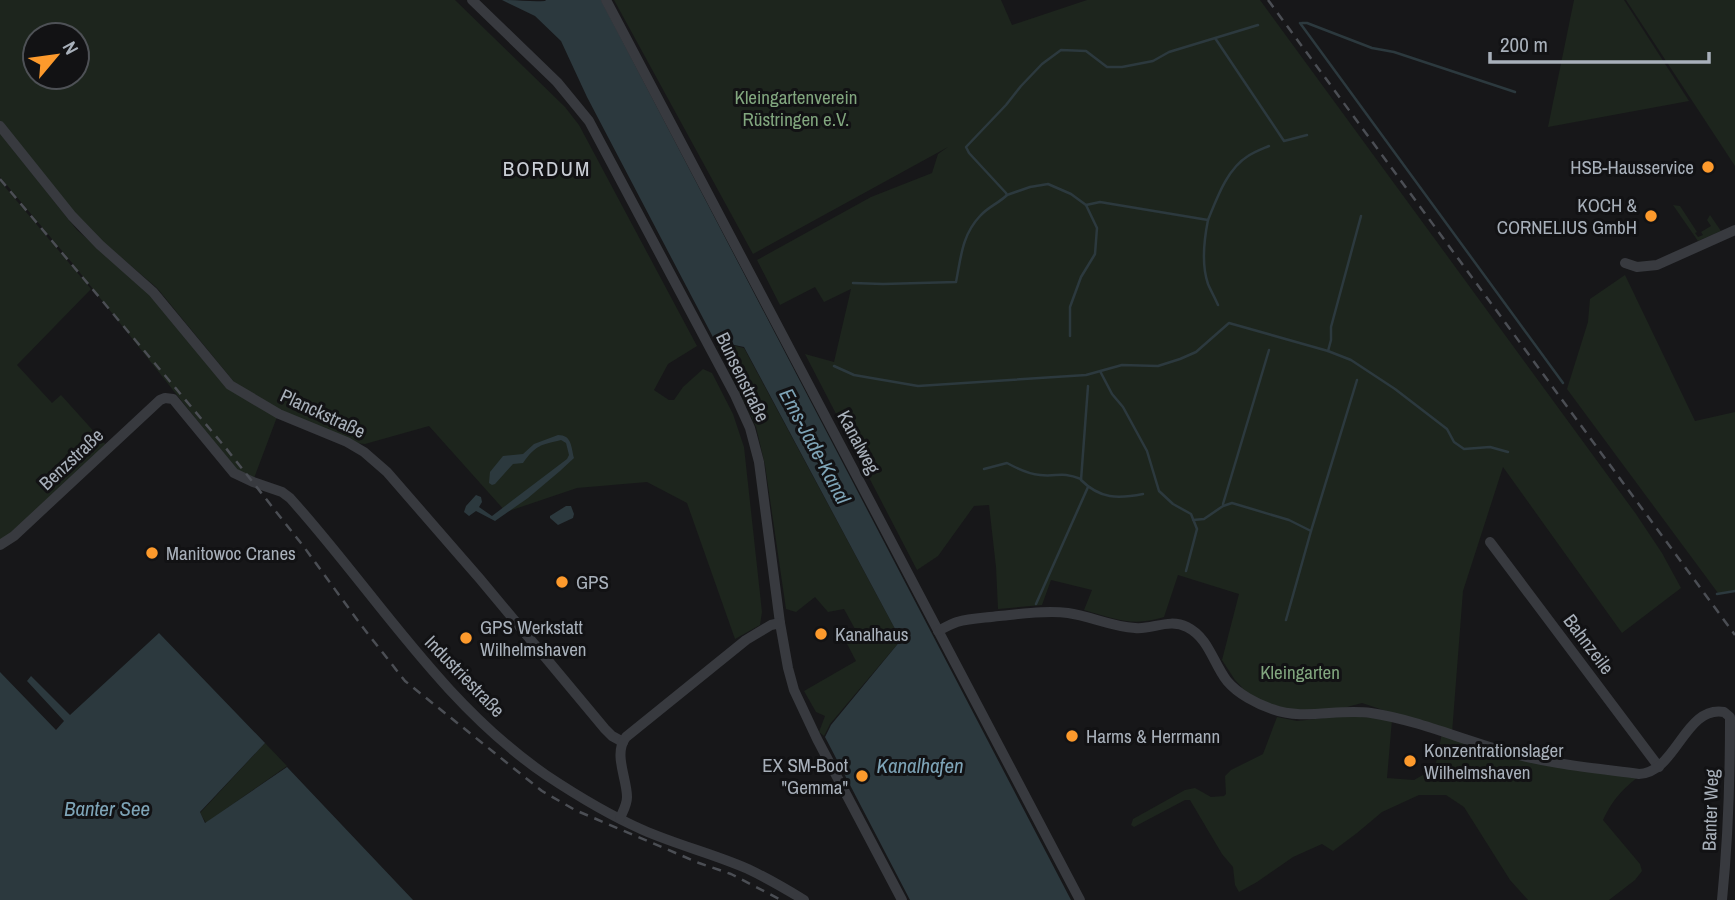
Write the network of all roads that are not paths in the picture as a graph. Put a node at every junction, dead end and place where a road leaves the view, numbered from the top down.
1 (472, 0) edge
2 (606, 0) edge
3 (0, 126) edge
4 (1735, 230) edge
5 (1625, 263) dead end
6 (165, 398) joint
7 (1490, 542) dead end
8 (0, 545) edge
9 (780, 623) junction
10 (938, 631) junction
11 (623, 742) junction
12 (1659, 767) junction
13 (620, 818) junction
14 (804, 900) edge
15 (902, 900) edge
16 (1080, 900) edge
17 (1722, 900) edge

1 - 9 street, Bunsenstraße
2 - 10 street, Kanalweg
3 - 11 street, Planckstraße
4 - 5 street
6 - 8 street, Benzstraße
6 - 13 street, Industriestraße
7 - 12 street, Bahnzeile
9 - 11 street
9 - 15 street, Bunsenstraße
10 - 12 street
10 - 16 street, Kanalweg
11 - 13 street
12 - 17 street, Banter Weg
13 - 14 street, Industriestraße

